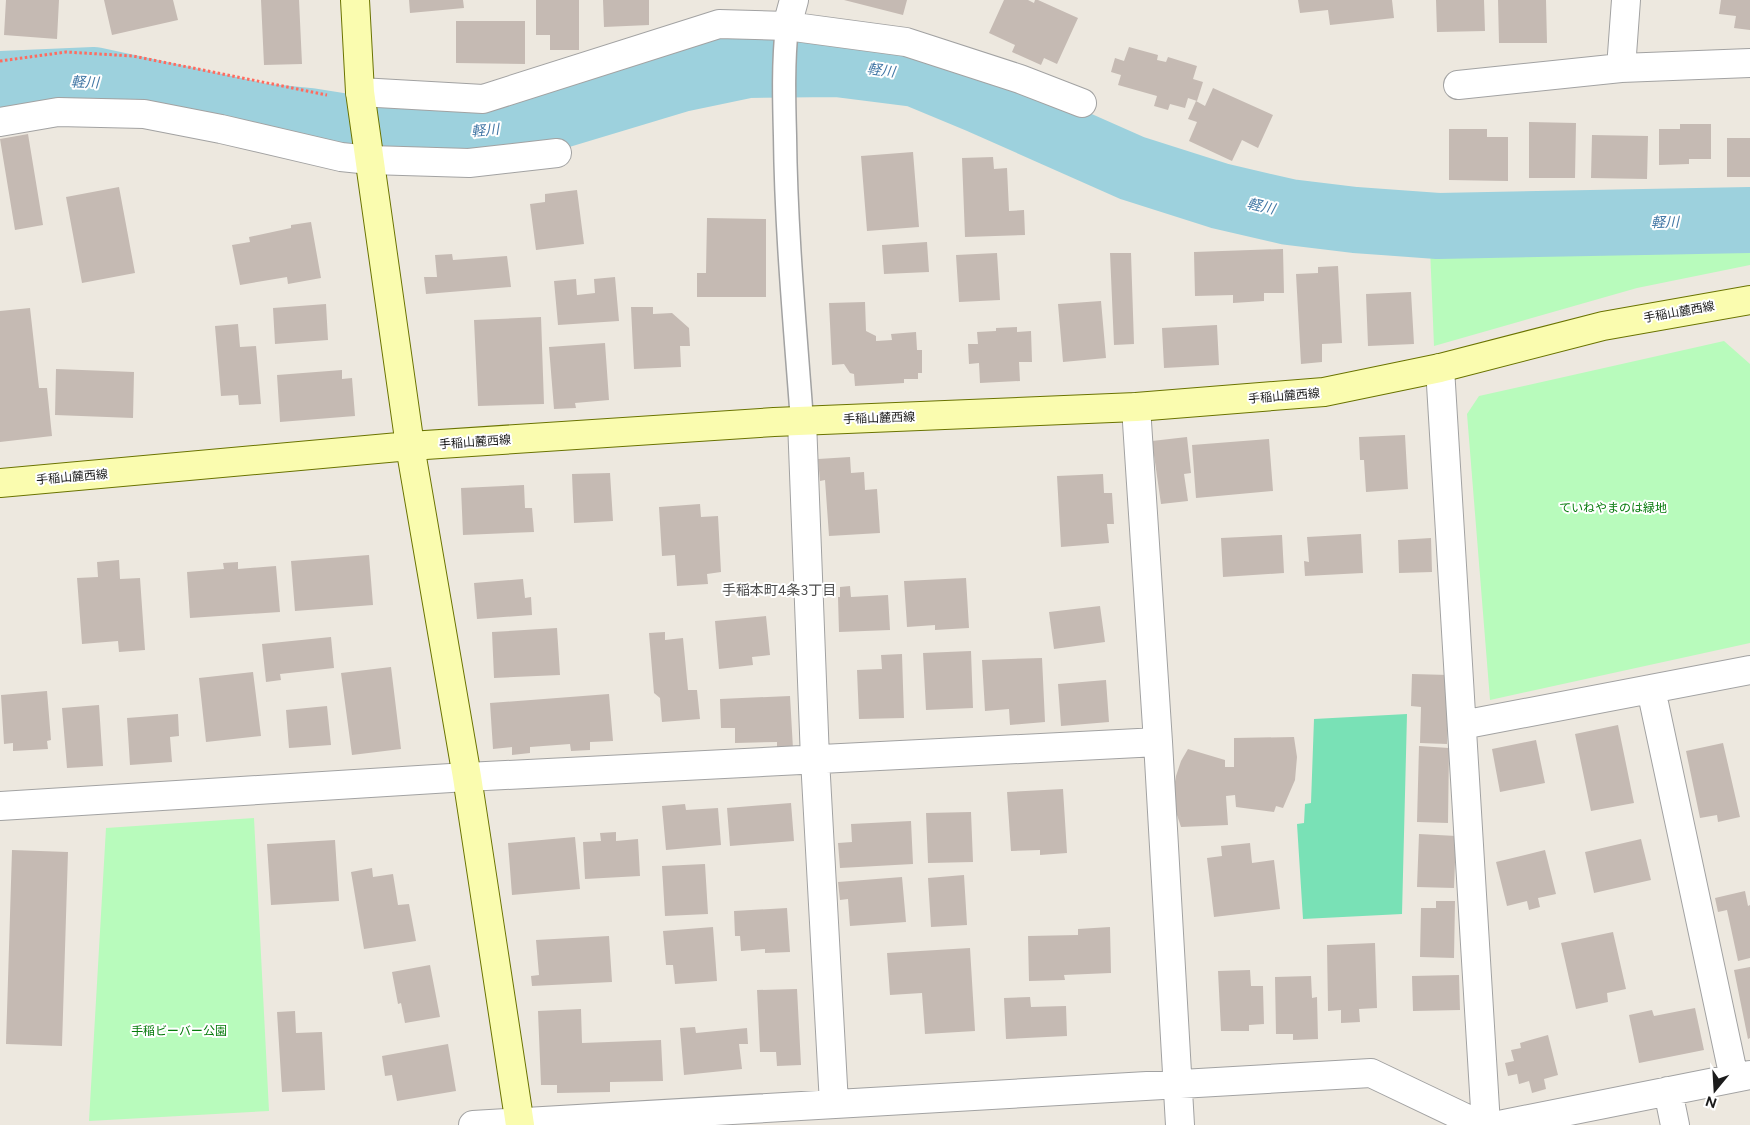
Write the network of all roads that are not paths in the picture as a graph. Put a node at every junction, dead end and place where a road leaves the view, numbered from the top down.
1 (355, 0) edge
2 (794, 0) edge
3 (1626, 0) edge
4 (786, 38) junction
5 (1750, 63) edge
6 (1621, 68) junction
7 (1458, 85) dead end
8 (347, 94) junction
9 (1082, 103) dead end
10 (0, 122) edge
11 (557, 153) dead end
12 (370, 160) junction
13 (1750, 300) edge
14 (1440, 368) junction
15 (1136, 407) junction
16 (802, 421) junction
17 (410, 446) junction
18 (0, 483) edge
19 (1750, 670) edge
20 (1651, 689) junction
21 (1462, 725) junction
22 (1158, 742) junction
23 (815, 759) junction
24 (467, 777) junction
25 (0, 806) edge
26 (1742, 1076) edge
27 (1178, 1084) junction
28 (1668, 1091) junction
29 (834, 1104) junction
30 (520, 1124) edge
31 (472, 1125) edge
32 (1180, 1125) edge
33 (1480, 1125) edge
34 (1486, 1125) edge
35 (1499, 1125) edge
36 (1675, 1125) edge

1 - 8 street
2 - 4 street
3 - 6 street
4 - 8 street
4 - 9 street
4 - 16 lane
5 - 6 street
6 - 7 street
8 - 12 street
10 - 12 street
11 - 12 street
12 - 17 street
13 - 14 street, 手稲山麓西線
14 - 15 street, 手稲山麓西線
14 - 21 street
15 - 16 street, 手稲山麓西線
15 - 22 street
16 - 17 street, 手稲山麓西線
16 - 23 street
17 - 18 street, 手稲山麓西線
17 - 24 street
19 - 20 street
20 - 21 street
20 - 26 street
21 - 34 street
22 - 23 street
22 - 27 street
23 - 24 street
23 - 29 street
24 - 25 street
24 - 30 street
26 - 28 street
27 - 29 street
27 - 32 street
27 - 33 street
28 - 35 street
28 - 36 street
29 - 30 street
30 - 31 street

